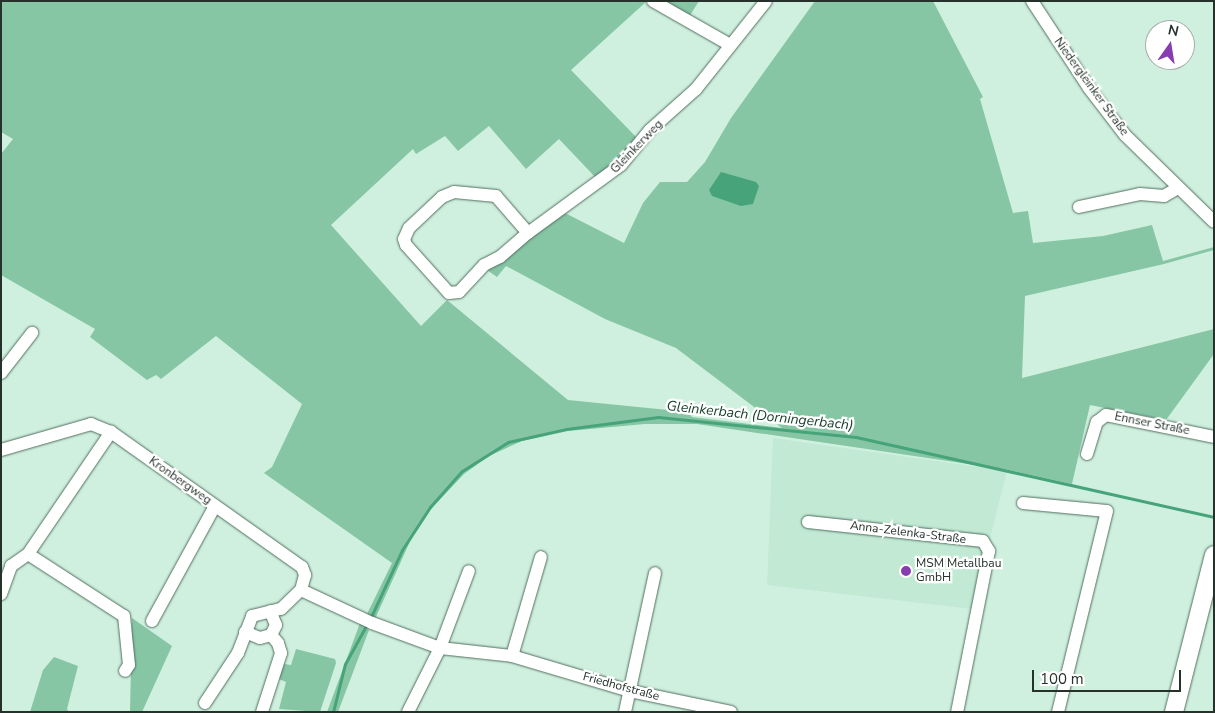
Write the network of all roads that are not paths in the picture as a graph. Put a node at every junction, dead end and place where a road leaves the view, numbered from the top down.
1 (653, 1) edge
2 (766, 1) edge
3 (1032, 1) edge
4 (730, 45) junction
5 (1178, 188) junction
6 (1080, 207) dead end
7 (1214, 222) edge
8 (528, 233) junction
9 (32, 333) dead end
10 (1, 373) edge
11 (111, 432) junction
12 (1214, 437) edge
13 (1, 450) edge
14 (1087, 454) dead end
15 (1023, 503) dead end
16 (215, 506) junction
17 (808, 522) dead end
18 (28, 554) junction
19 (1214, 555) edge
20 (541, 557) dead end
21 (6, 565) edge
22 (469, 571) dead end
23 (655, 573) dead end
24 (301, 590) junction
25 (1, 594) edge
26 (270, 612) junction
27 (152, 621) dead end
28 (245, 632) junction
29 (271, 635) junction
30 (440, 648) junction
31 (512, 656) junction
32 (125, 671) dead end
33 (630, 691) junction
34 (205, 703) dead end
35 (262, 712) edge
36 (408, 712) edge
37 (625, 712) edge
38 (731, 712) edge
39 (957, 712) edge
40 (1058, 712) edge
41 (1174, 712) edge

1 - 4 street
2 - 4 street, Gleinkerweg
3 - 5 street, Niedergleinker Straße
4 - 8 street, Gleinkerweg
5 - 6 street
5 - 7 street, Niedergleinker Straße
8 - 8 street, Gleinkerweg
9 - 10 street
11 - 13 street, Kronbergweg
11 - 16 street, Kronbergweg
11 - 18 street
12 - 14 street, Ennser Straße
15 - 40 street
16 - 24 street
16 - 27 street, Kronbergweg
17 - 39 street, Anna-Zelenka-Straße
18 - 21 street
18 - 32 street
19 - 41 street
20 - 31 street
21 - 25 street
22 - 30 street
23 - 33 street
24 - 26 street
24 - 30 street, Friedhofstraße
26 - 28 street
26 - 29 street
28 - 29 street
28 - 34 street
29 - 35 street
30 - 31 street, Friedhofstraße
30 - 36 street
31 - 33 street, Friedhofstraße
33 - 37 street
33 - 38 street, Friedhofstraße

